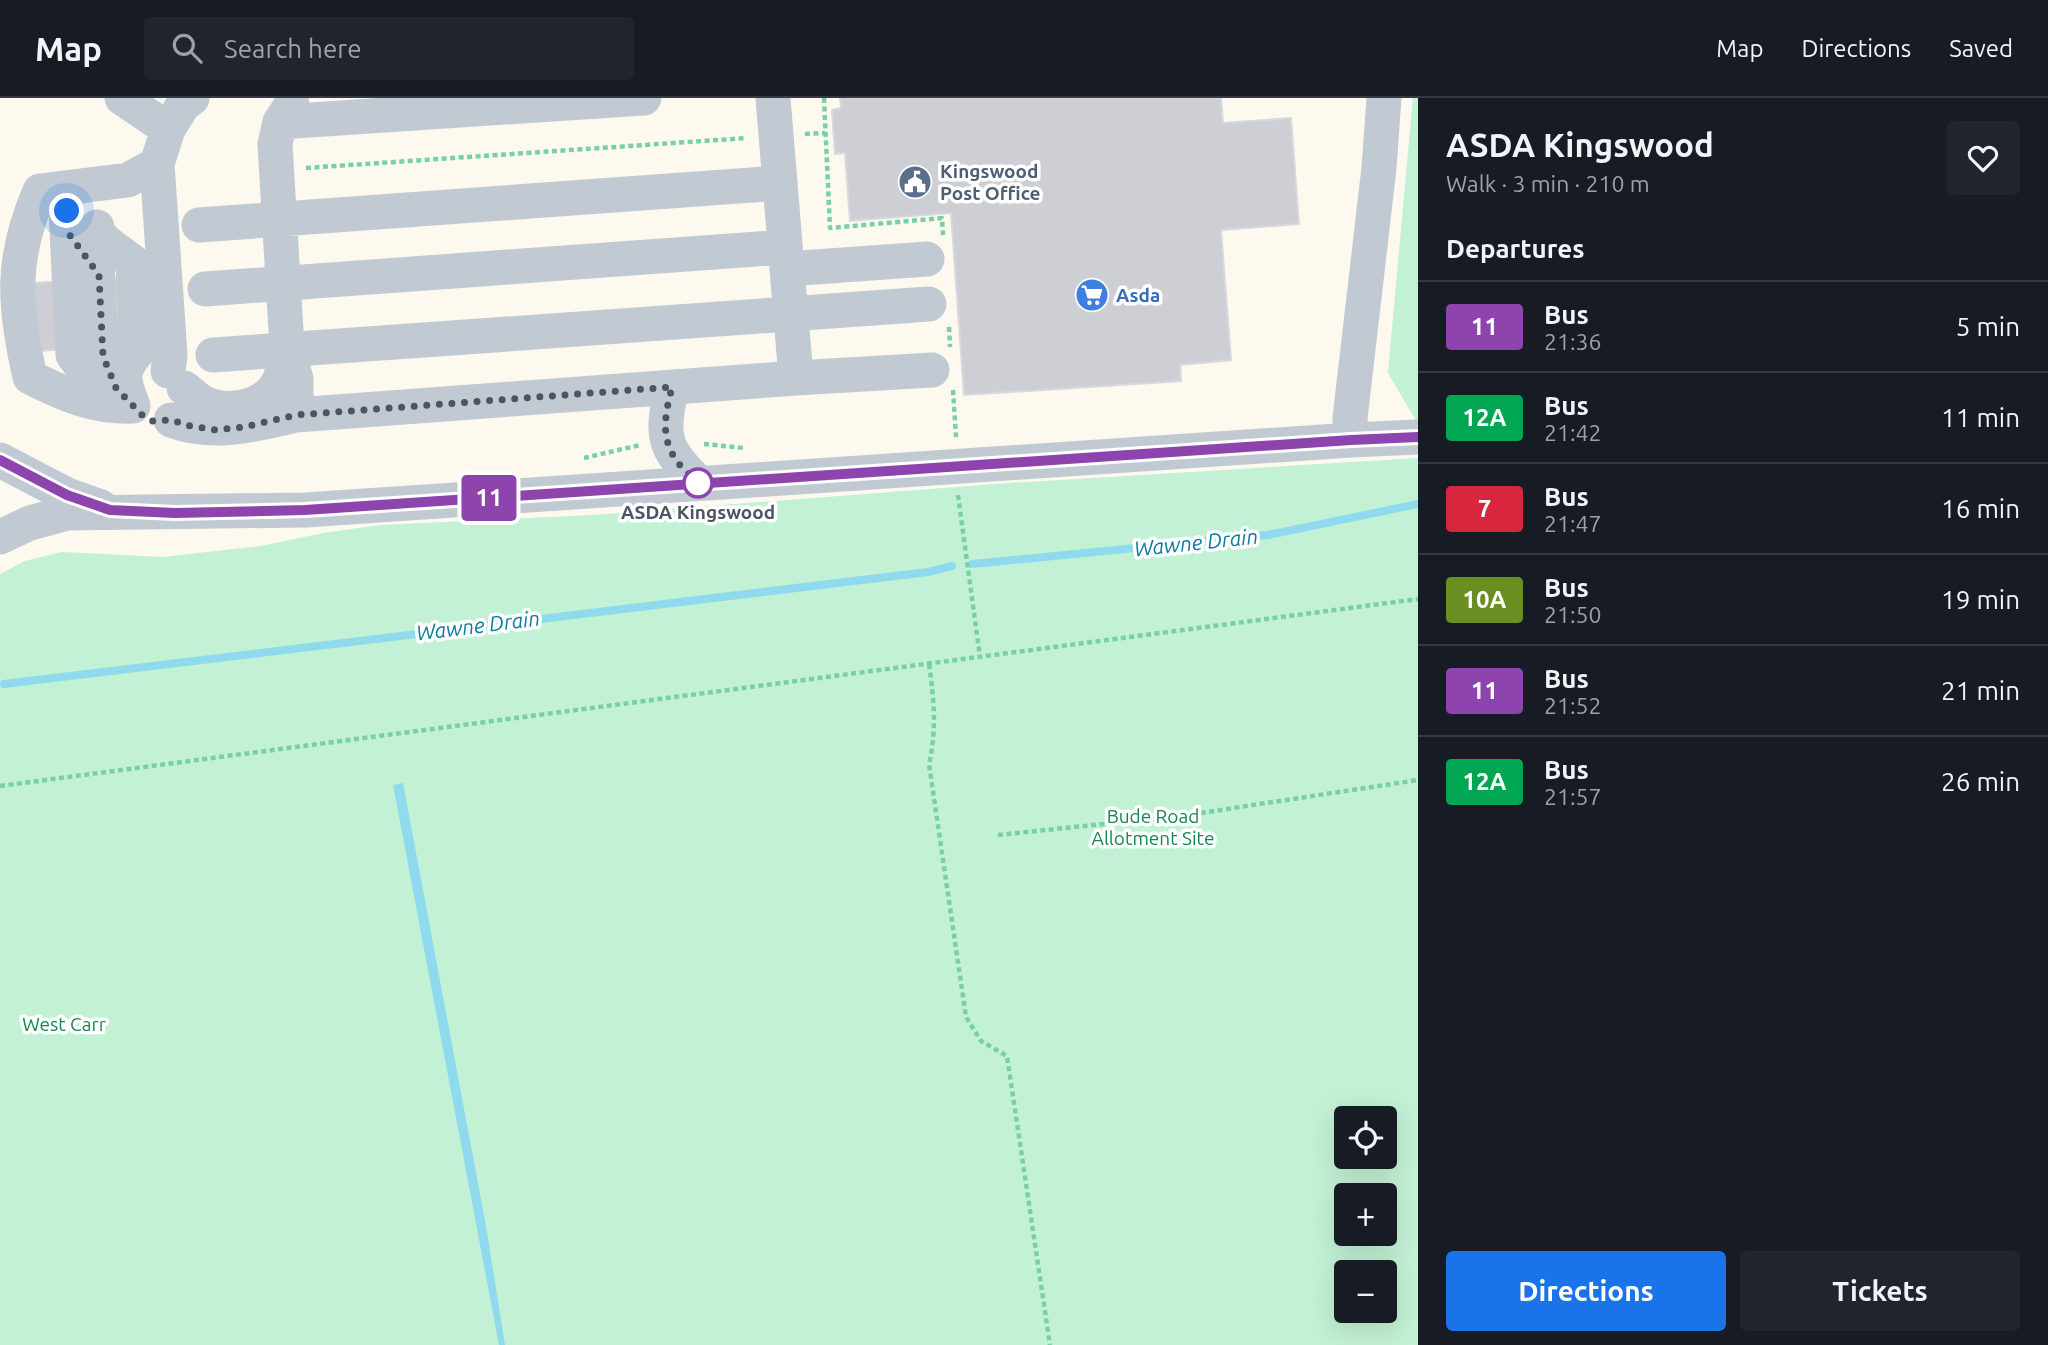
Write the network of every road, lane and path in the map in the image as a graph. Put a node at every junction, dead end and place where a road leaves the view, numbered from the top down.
1 (122, 98) edge
2 (192, 98) edge
3 (644, 98) edge
4 (773, 98) edge
5 (1384, 98) edge
6 (288, 110) edge
7 (168, 129) junction
8 (825, 133) dead end
9 (776, 136) junction
10 (158, 164) junction
11 (277, 170) junction
12 (780, 183) junction
13 (80, 186) junction
14 (279, 218) junction
15 (199, 225) dead end
16 (83, 254) junction
17 (786, 258) junction
18 (927, 259) dead end
19 (284, 284) junction
20 (205, 289) dead end
21 (929, 304) dead end
22 (792, 313) junction
23 (287, 348) junction
24 (213, 355) dead end
25 (932, 370) dead end
26 (796, 378) junction
27 (672, 387) junction
28 (174, 393) junction
29 (135, 408) junction
30 (296, 415) junction
31 (1418, 437) edge
32 (1351, 440) junction
33 (0, 460) edge
34 (699, 483) junction
35 (110, 510) junction
36 (0, 537) edge
37 (1418, 599) edge
38 (929, 664) junction
39 (1418, 780) edge
40 (0, 786) edge
41 (998, 835) dead end
42 (1051, 1345) edge

1 - 7 street
2 - 7 street
3 - 6 street
4 - 9 street
5 - 32 street
6 - 11 street
7 - 10 street
8 - 9 path
9 - 11 path
9 - 12 street
10 - 13 street
10 - 28 street
11 - 14 street
12 - 14 street
12 - 17 street
13 - 16 street
13 - 29 street
14 - 15 street
14 - 19 street
16 - 29 street
16 - 29 street
17 - 18 street
17 - 19 street
17 - 22 street
19 - 20 street
19 - 23 street
21 - 22 street
22 - 23 street
22 - 26 street
23 - 24 street
23 - 28 street
23 - 30 street
25 - 26 street
26 - 27 street
27 - 30 street
27 - 34 street
28 - 29 street
28 - 29 street
28 - 30 street
31 - 32 street
32 - 34 street
33 - 35 street
34 - 35 street
35 - 36 street
37 - 38 path
38 - 40 path
38 - 42 path
39 - 41 path

